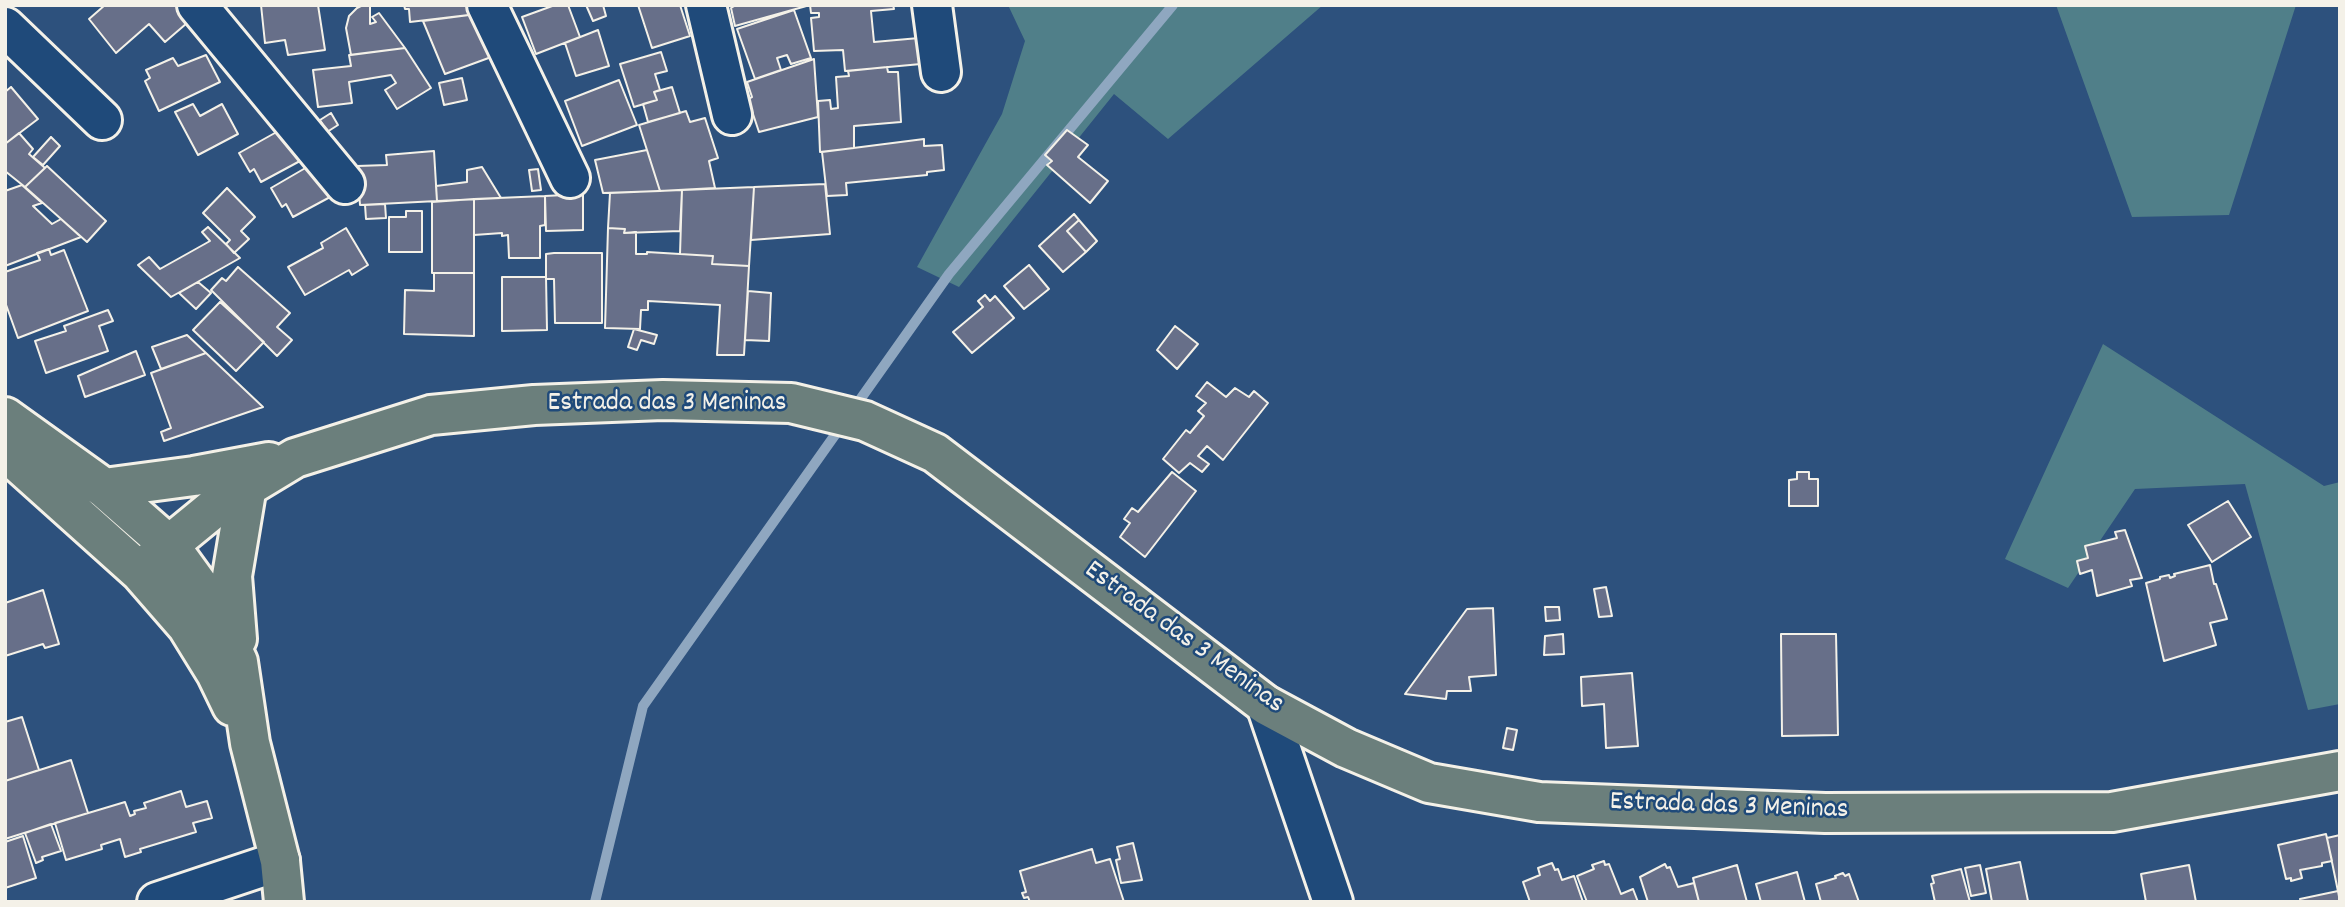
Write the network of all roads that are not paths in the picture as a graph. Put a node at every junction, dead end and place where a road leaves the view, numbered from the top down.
1 (197, 5) edge
2 (487, 5) edge
3 (706, 5) edge
4 (932, 5) edge
5 (5, 27) edge
6 (941, 72) dead end
7 (732, 114) dead end
8 (102, 120) dead end
9 (570, 178) dead end
10 (345, 184) dead end
11 (5, 417) edge
12 (5, 451) edge
13 (295, 457) junction
14 (247, 486) junction
15 (104, 488) junction
16 (169, 545) junction
17 (140, 572) junction
18 (238, 662) junction
19 (1266, 705) junction
20 (250, 743) junction
21 (2340, 771) edge
22 (280, 861) junction
23 (157, 902) edge
24 (284, 902) edge
25 (1333, 902) edge

1 - 10 street
2 - 9 street
3 - 7 street
4 - 6 street
5 - 8 street
11 - 15 main road
12 - 17 main road
13 - 14 main road, Estrada das 3 Meninas
13 - 15 main road
13 - 19 main road, Estrada das 3 Meninas
14 - 16 main road, Estrada das 3 Meninas
14 - 18 main road
15 - 16 main road
16 - 17 main road, Estrada das 3 Meninas
16 - 18 main road
17 - 20 main road
18 - 20 main road
19 - 21 main road, Estrada das 3 Meninas
19 - 25 street
20 - 22 main road
22 - 23 street
22 - 24 main road

